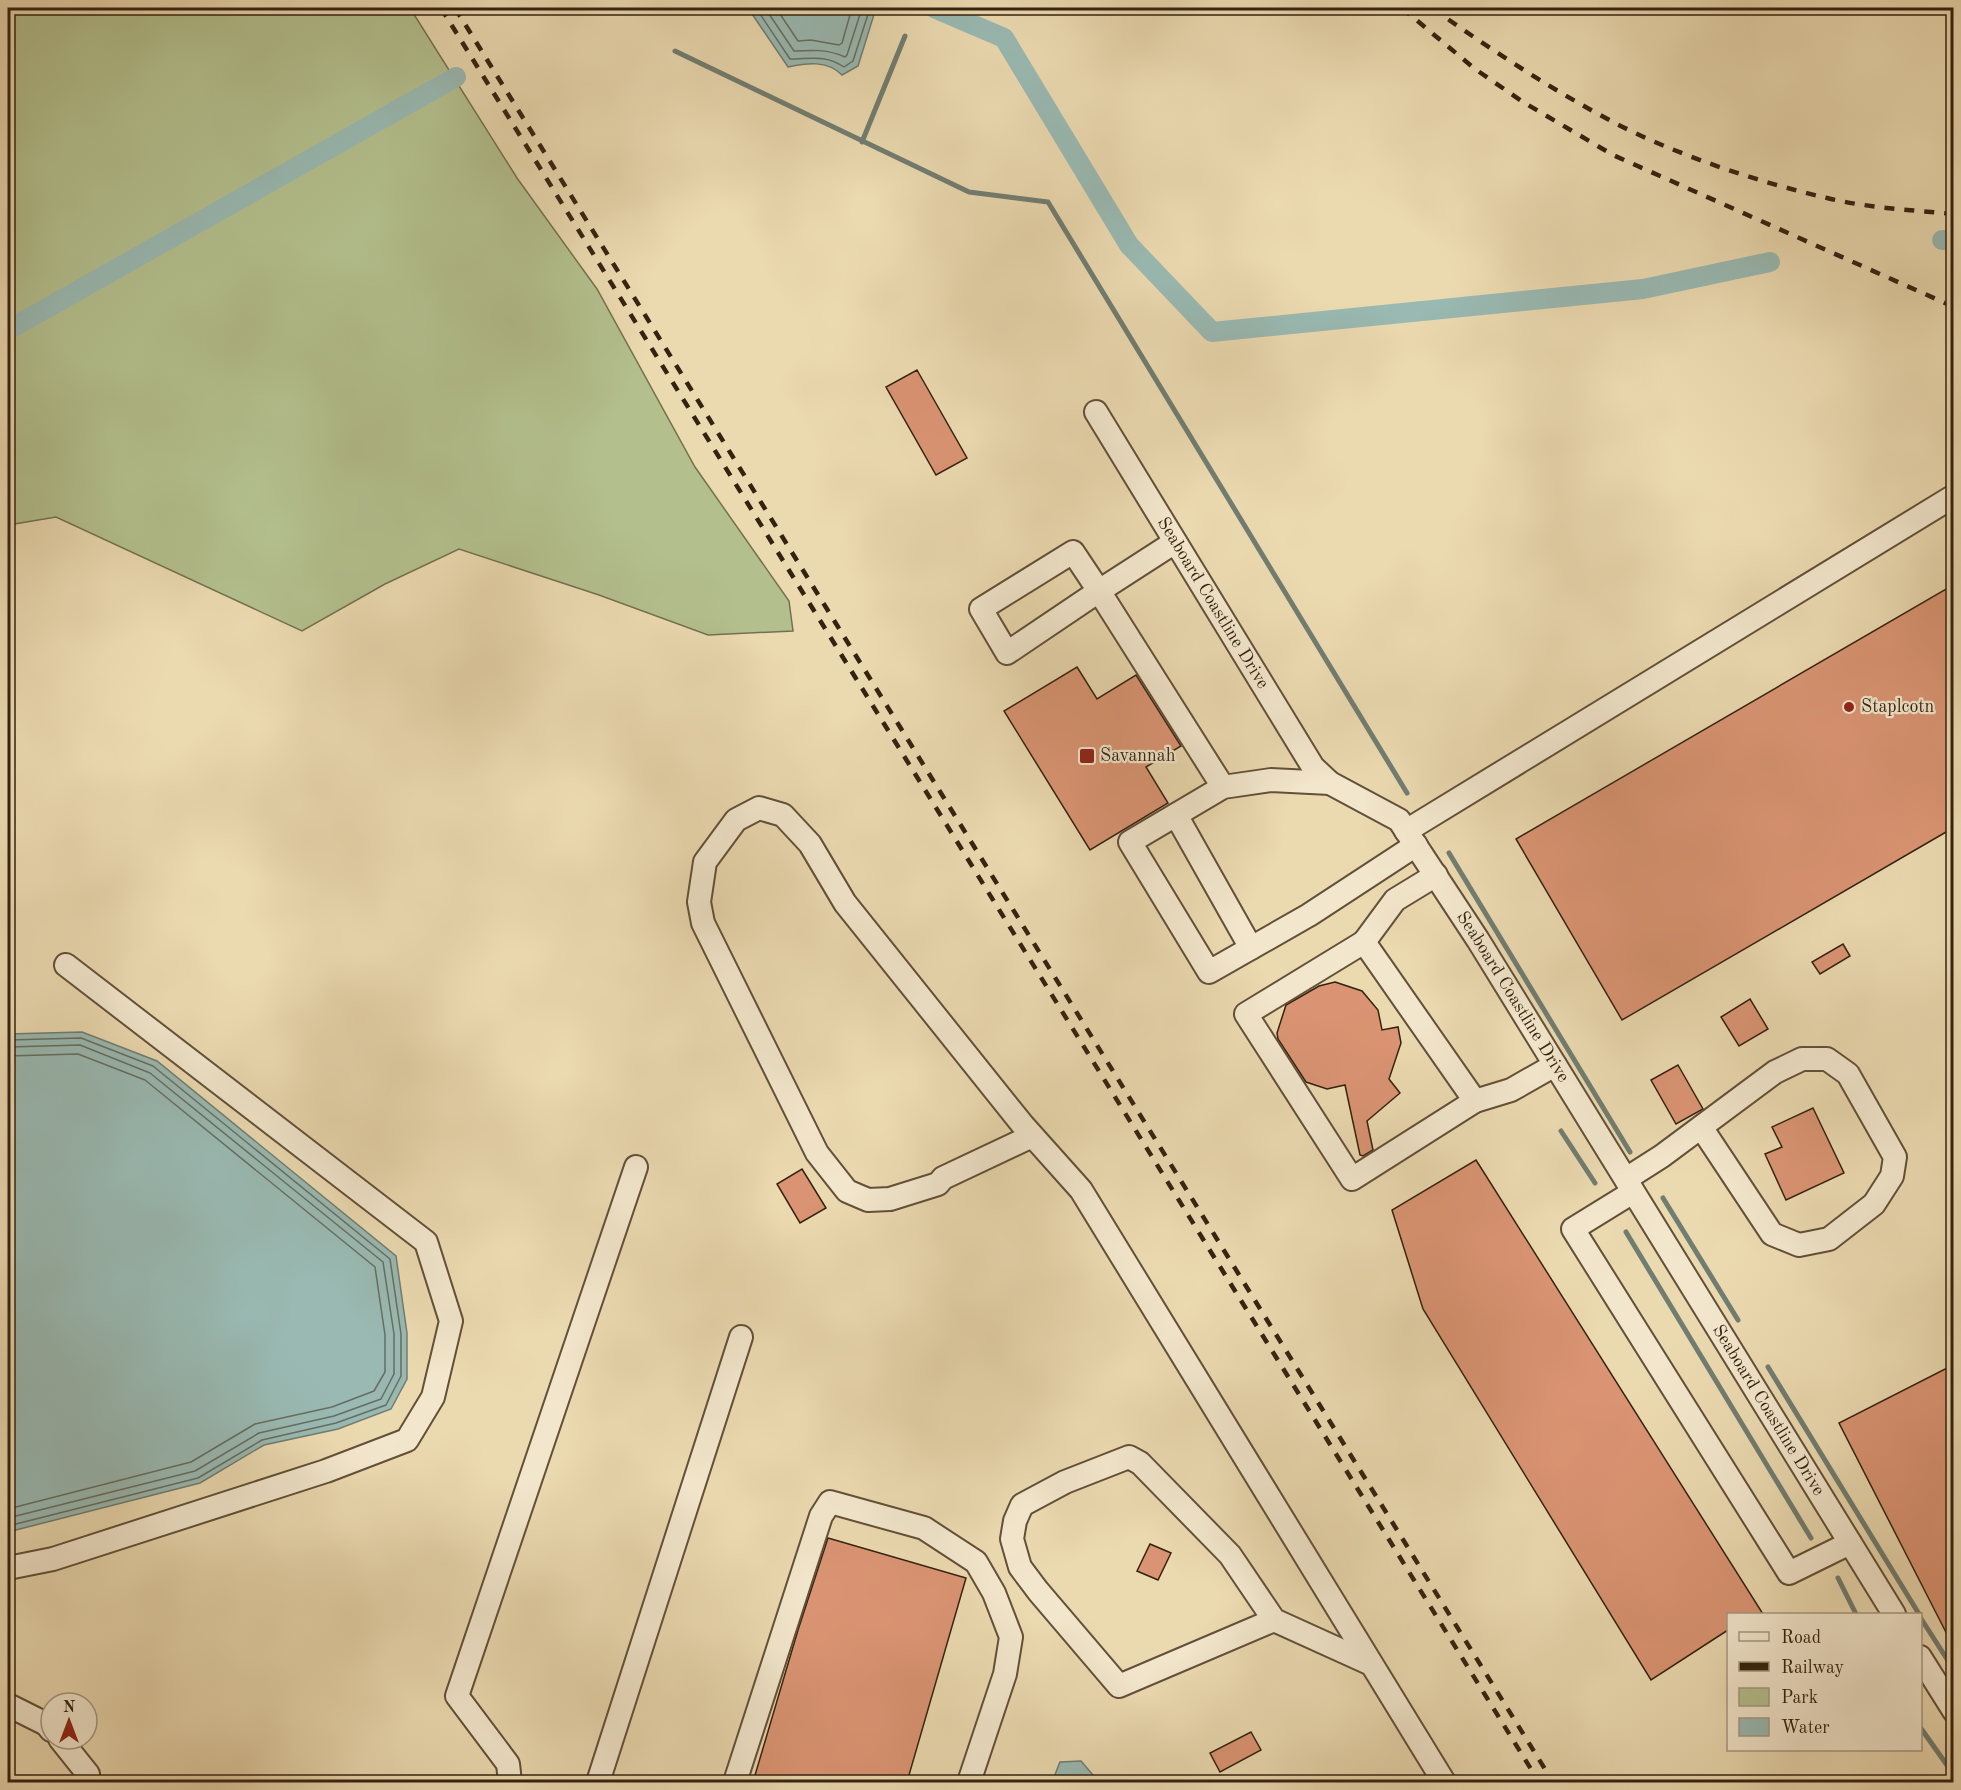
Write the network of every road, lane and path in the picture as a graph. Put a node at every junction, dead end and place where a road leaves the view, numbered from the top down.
1 (1096, 412) dead end
2 (1953, 496) edge
3 (1175, 542) junction
4 (1099, 591) junction
5 (1330, 783) junction
6 (1223, 787) junction
7 (1176, 815) junction
8 (1411, 838) junction
9 (1436, 875) junction
10 (1364, 942) junction
11 (1251, 948) junction
12 (66, 965) dead end
13 (1555, 1065) junction
14 (1475, 1101) junction
15 (1701, 1127) junction
16 (1032, 1136) junction
17 (636, 1167) dead end
18 (1630, 1185) junction
19 (741, 1337) dead end
20 (1850, 1543) junction
21 (8, 1568) edge
22 (1893, 1613) edge
23 (1274, 1620) junction
24 (1922, 1660) edge
25 (1371, 1664) junction
26 (8, 1705) edge
27 (1953, 1711) edge
28 (39, 1720) edge
29 (70, 1751) edge
30 (86, 1782) edge
31 (510, 1782) edge
32 (598, 1782) edge
33 (735, 1782) edge
34 (969, 1782) edge
35 (1444, 1782) edge

1 - 3 street, Seaboard Coastline Drive
2 - 8 street
3 - 4 street
3 - 5 street, Seaboard Coastline Drive
4 - 4 street
4 - 6 street
5 - 6 street
5 - 8 street, Seaboard Coastline Drive
6 - 7 street
7 - 11 street
7 - 11 street
8 - 9 street, Seaboard Coastline Drive
8 - 11 street
9 - 10 street
9 - 13 street, Seaboard Coastline Drive
10 - 14 street
10 - 14 street
12 - 21 street
13 - 14 street
13 - 18 street, Seaboard Coastline Drive
15 - 15 street
15 - 18 street
16 - 16 street
16 - 25 street
17 - 31 street
18 - 20 street, Seaboard Coastline Drive
18 - 20 street
19 - 32 street
20 - 22 street, Seaboard Coastline Drive
23 - 23 street
23 - 25 street
24 - 27 street
25 - 35 street
26 - 28 street
29 - 30 street
33 - 34 street

